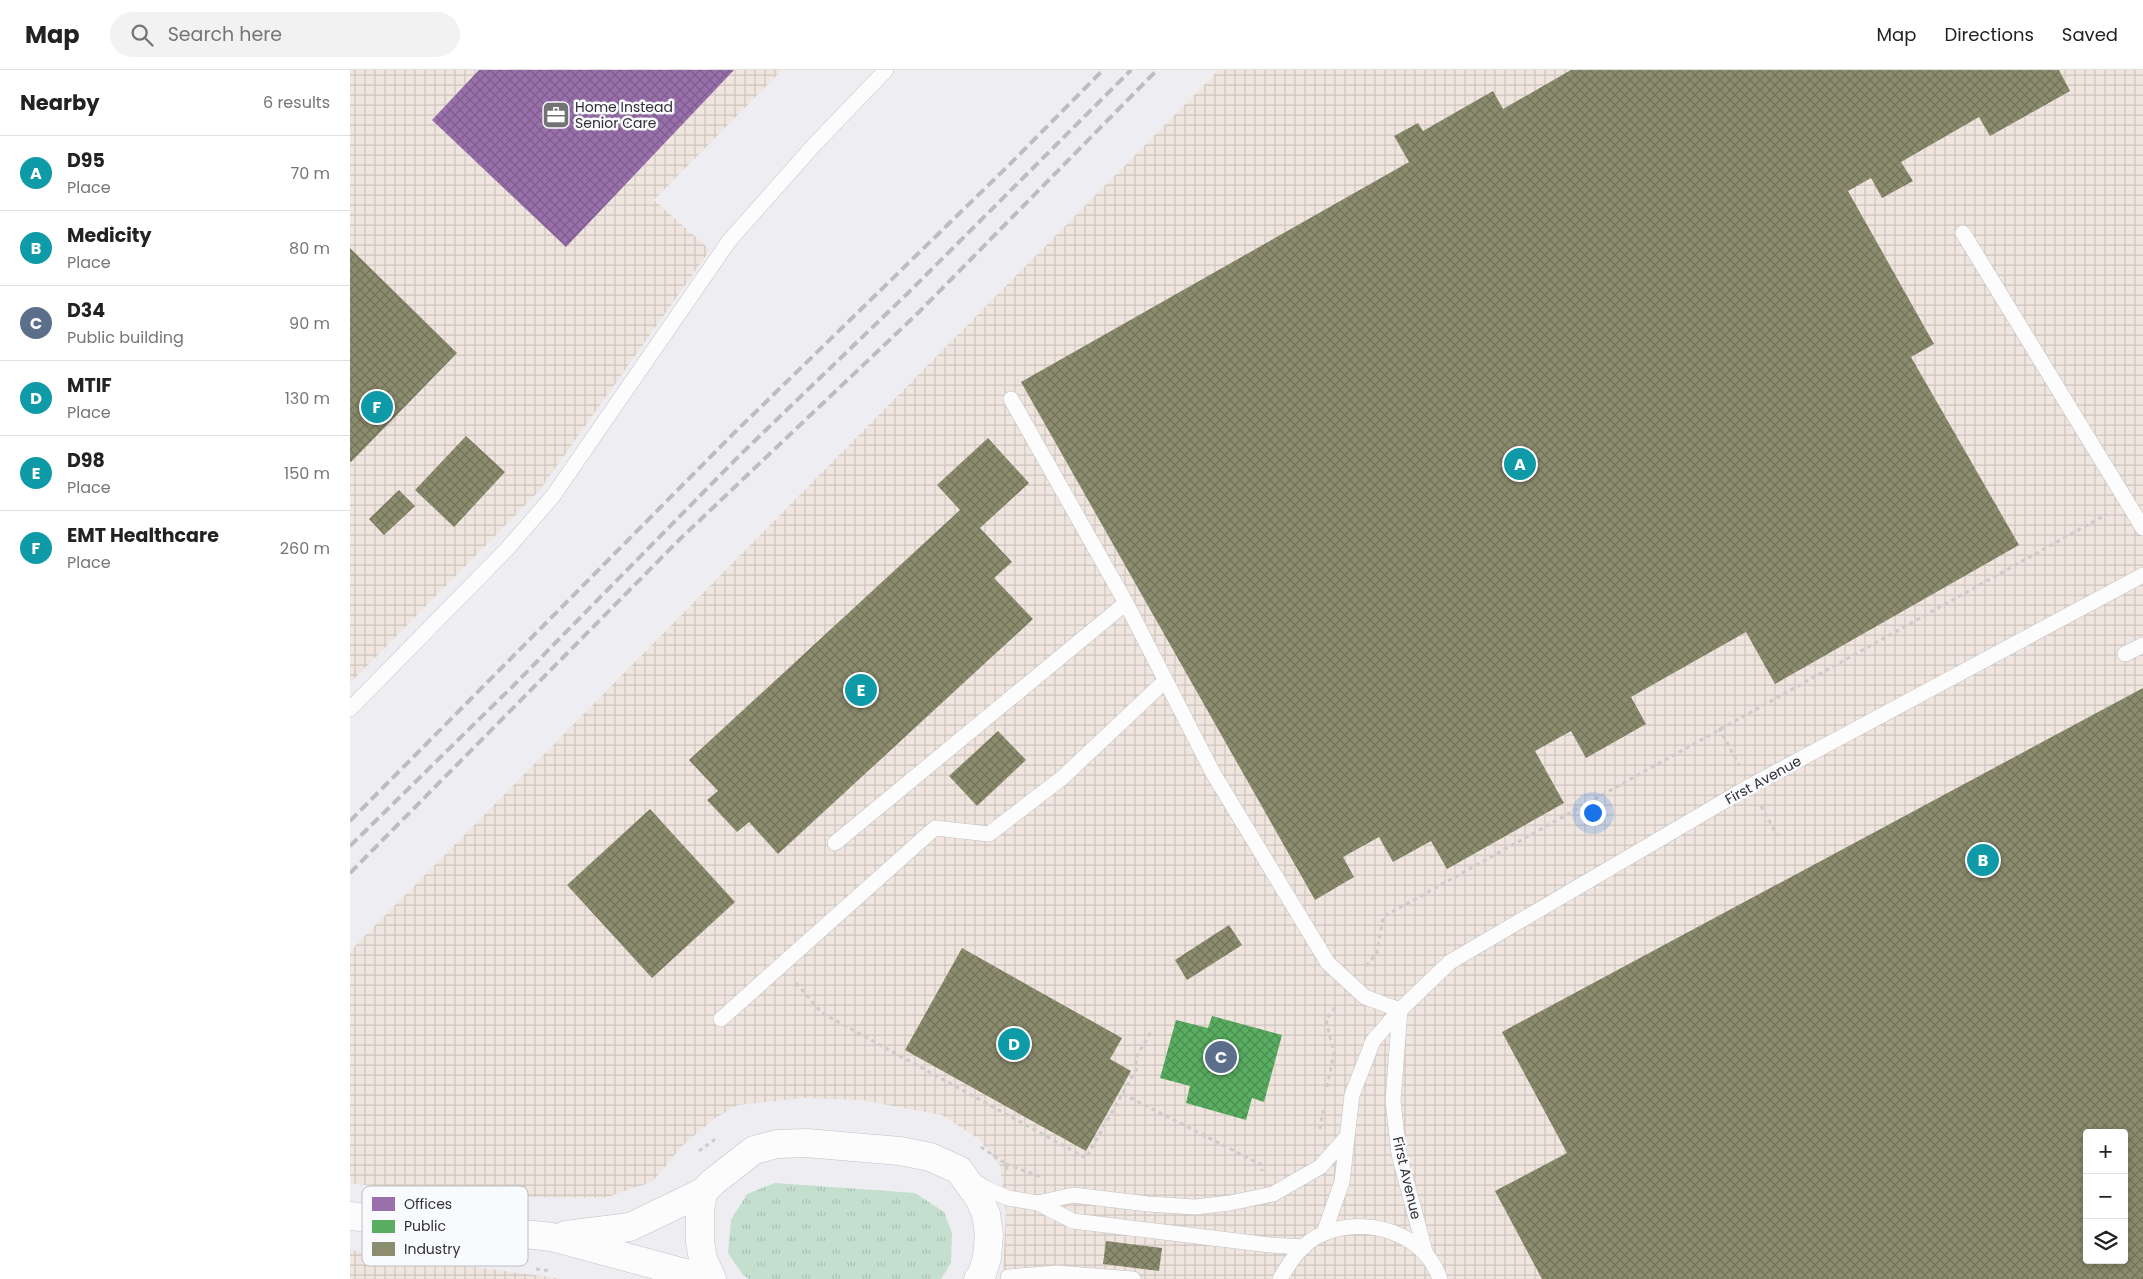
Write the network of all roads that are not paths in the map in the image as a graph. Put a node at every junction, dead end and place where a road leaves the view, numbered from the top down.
1 (886, 70) edge
2 (1963, 232) dead end
3 (1011, 399) dead end
4 (2143, 528) edge
5 (2143, 575) edge
6 (1126, 603) junction
7 (2143, 645) edge
8 (2125, 654) dead end
9 (1166, 681) junction
10 (350, 709) edge
11 (835, 843) dead end
12 (1400, 1010) junction
13 (721, 1019) dead end
14 (1346, 1138) junction
15 (959, 1170) junction
16 (704, 1192) junction
17 (1038, 1203) junction
18 (1324, 1233) junction
19 (528, 1235) edge
20 (552, 1237) junction
21 (1304, 1247) junction
22 (1426, 1255) junction
23 (1007, 1278) edge
24 (707, 1279) edge
25 (712, 1279) edge
26 (978, 1279) edge
27 (1133, 1279) edge
28 (1280, 1279) edge
29 (1440, 1279) edge

1 - 10 lane
2 - 4 lane
3 - 6 lane
5 - 12 lane, First Avenue
6 - 9 lane
6 - 11 lane
7 - 8 lane
9 - 12 lane
9 - 13 lane
12 - 14 lane, First Avenue
12 - 22 lane, First Avenue
14 - 17 lane
14 - 18 lane, First Avenue
15 - 16 street
15 - 17 lane
15 - 26 street
16 - 20 street
16 - 25 street
17 - 21 lane
18 - 21 lane
18 - 22 lane
19 - 20 street
20 - 24 street
21 - 28 lane
22 - 29 lane
23 - 27 lane

